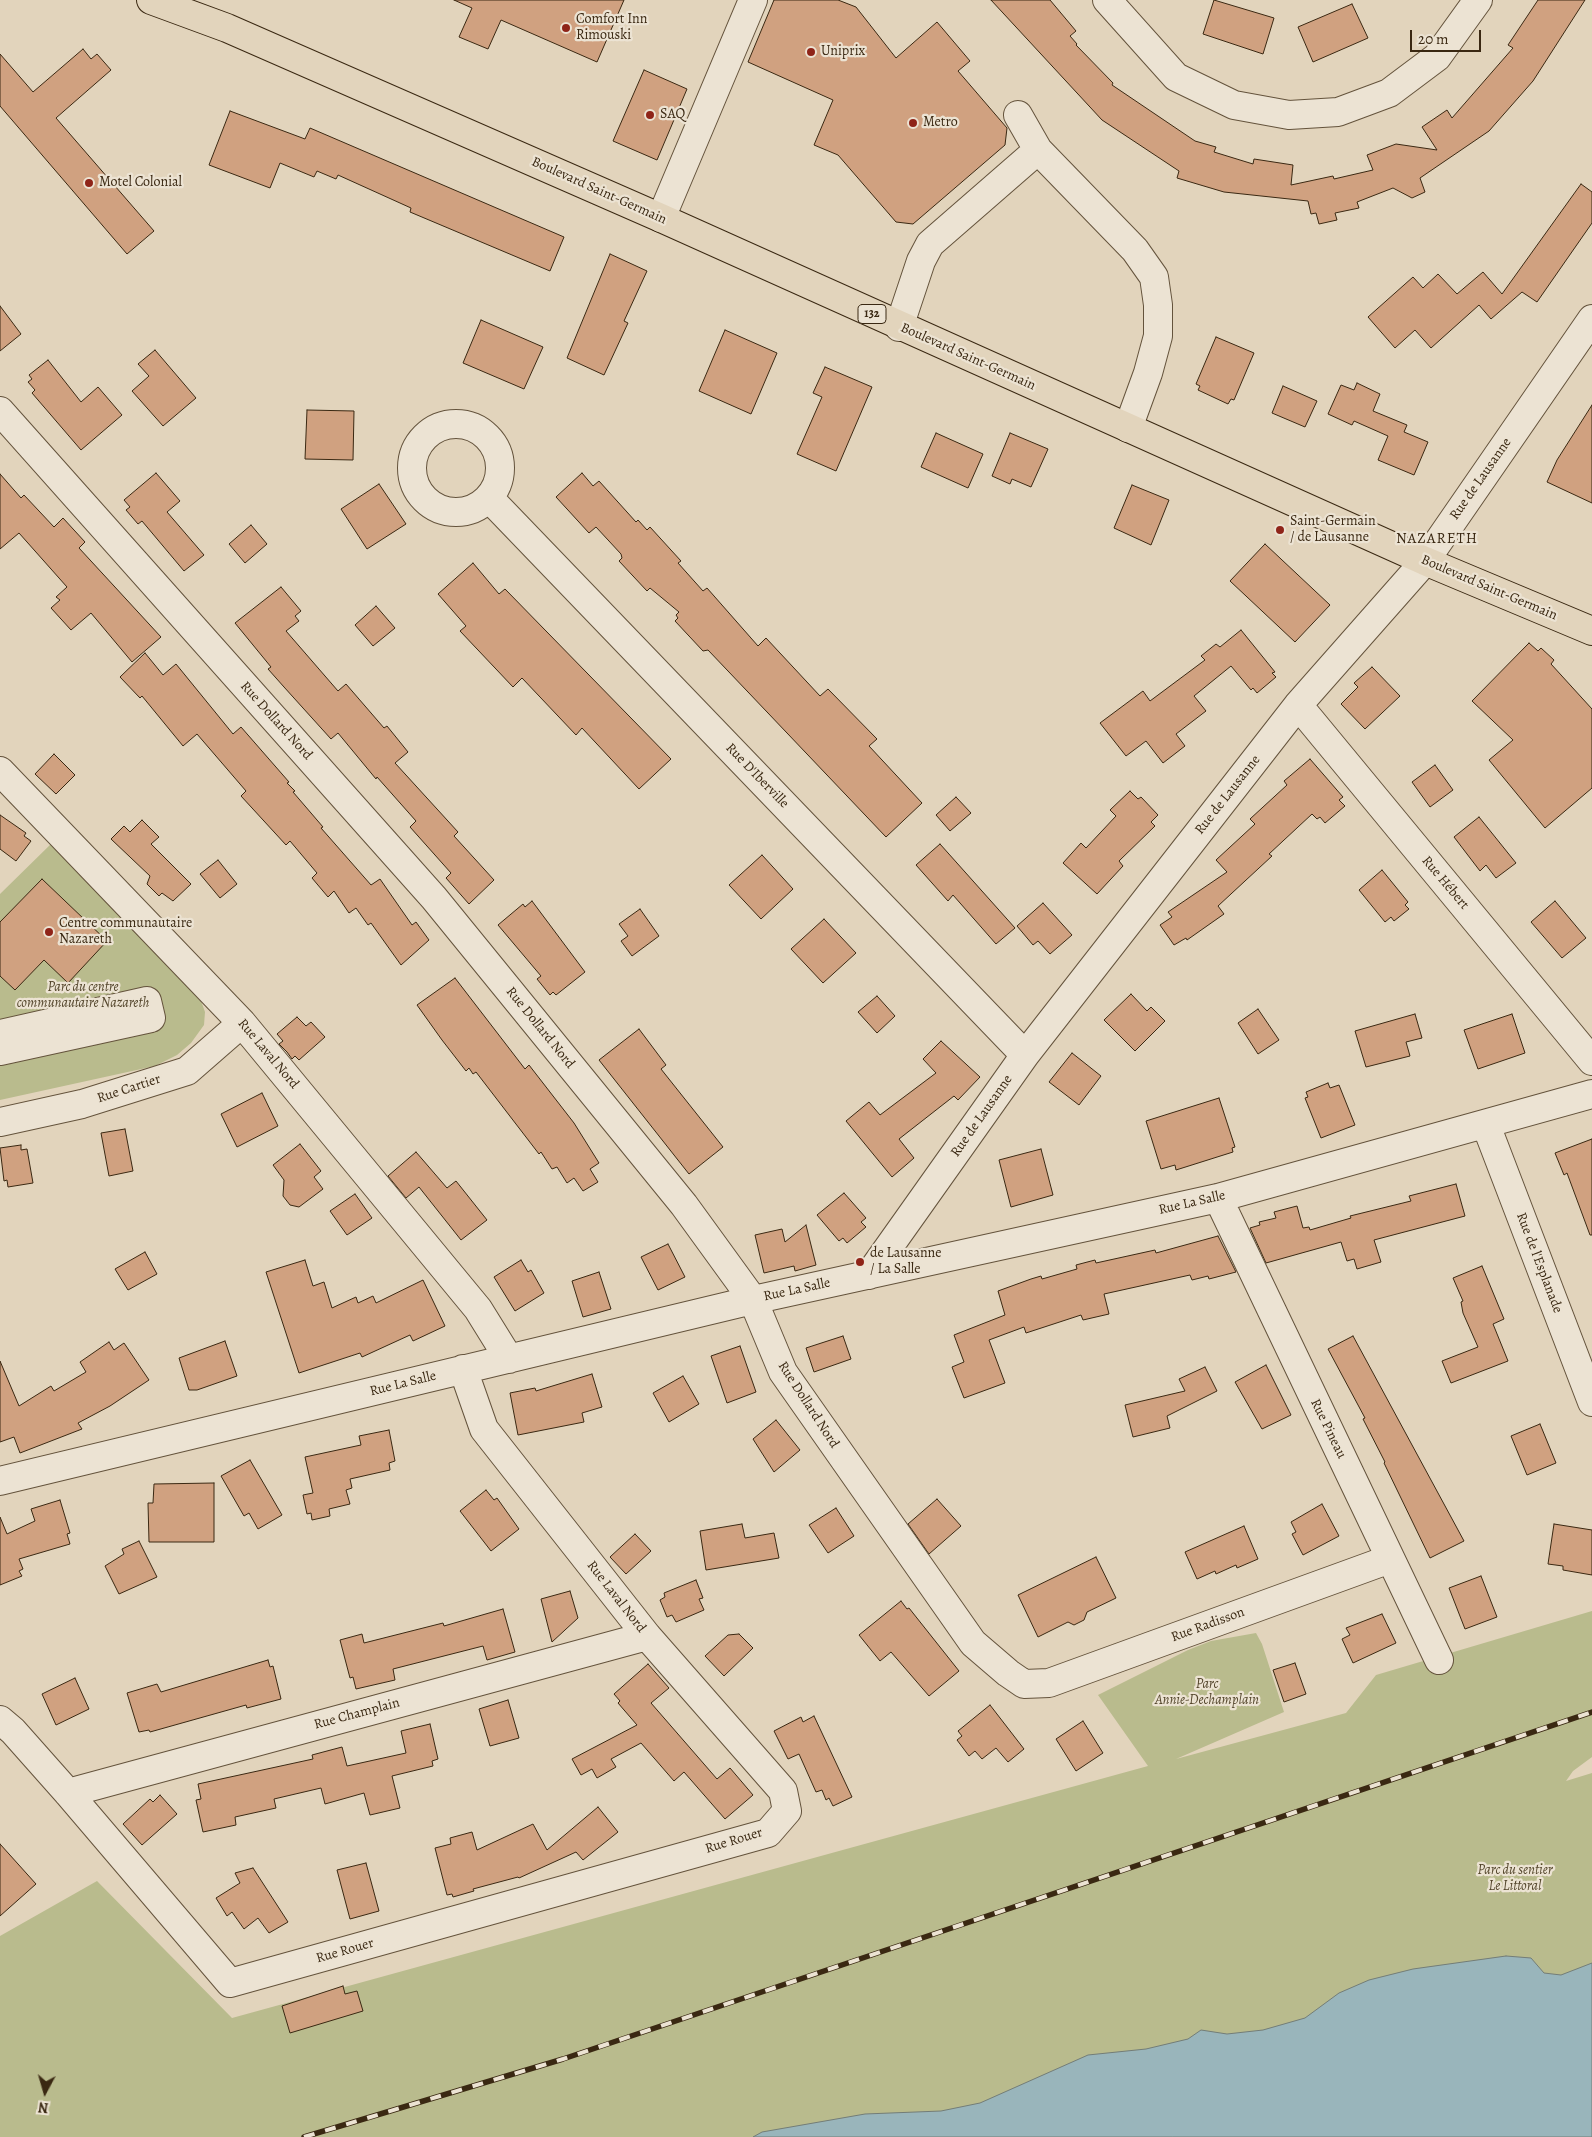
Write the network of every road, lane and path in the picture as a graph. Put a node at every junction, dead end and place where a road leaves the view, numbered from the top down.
1 (151, 0) edge
2 (753, 0) edge
3 (1107, 0) edge
4 (1478, 0) edge
5 (1018, 115) dead end
6 (1038, 150) junction
7 (661, 218) junction
8 (1592, 319) edge
9 (899, 326) junction
10 (0, 411) edge
11 (1128, 428) junction
12 (489, 498) dead end
13 (1425, 561) junction
14 (1592, 631) edge
15 (1298, 705) junction
16 (0, 771) edge
17 (242, 1023) junction
18 (0, 1034) edge
19 (0, 1051) edge
20 (1025, 1055) junction
21 (1592, 1061) edge
22 (1592, 1094) edge
23 (0, 1122) edge
24 (1486, 1125) junction
25 (1218, 1198) junction
26 (869, 1275) junction
27 (753, 1300) junction
28 (510, 1359) junction
29 (464, 1369) junction
30 (1592, 1402) edge
31 (0, 1481) edge
32 (1390, 1559) junction
33 (647, 1636) junction
34 (1439, 1660) dead end
35 (1024, 1684) joint
36 (0, 1720) edge
37 (68, 1793) junction
38 (787, 1811) joint

1 - 7 main road, Boulevard Saint-Germain / 132
2 - 7 street
3 - 4 street
5 - 6 street
6 - 9 street
6 - 11 street
7 - 9 main road, Boulevard Saint-Germain / 132
8 - 13 street, Rue de Lausanne
9 - 11 main road, Boulevard Saint-Germain / 132
10 - 27 street, Rue Dollard Nord
11 - 13 main road, Boulevard Saint-Germain / 132
12 - 20 street, Rue D'Iberville
13 - 14 main road, Boulevard Saint-Germain / 132
13 - 15 street, Rue de Lausanne
15 - 20 street, Rue de Lausanne
15 - 21 street, Rue Hébert
16 - 17 street, Rue Laval Nord
17 - 23 street, Rue Cartier
17 - 28 street, Rue Laval Nord
18 - 19 street
20 - 26 street, Rue de Lausanne
22 - 24 street, Rue La Salle
24 - 25 street, Rue La Salle
24 - 30 street, Rue de l'Esplanade
25 - 26 street, Rue La Salle
25 - 32 street, Rue Pineau
26 - 27 street, Rue La Salle
27 - 28 street, Rue La Salle
27 - 35 street, Rue Dollard Nord
28 - 29 street, Rue La Salle
29 - 31 street, Rue La Salle
29 - 33 street, Rue Laval Nord
32 - 34 street, Rue Pineau
32 - 35 street, Rue Radisson
33 - 37 street, Rue Champlain
33 - 38 street, Rue Laval Nord
36 - 37 street, Rue Rouer
37 - 38 street, Rue Rouer

